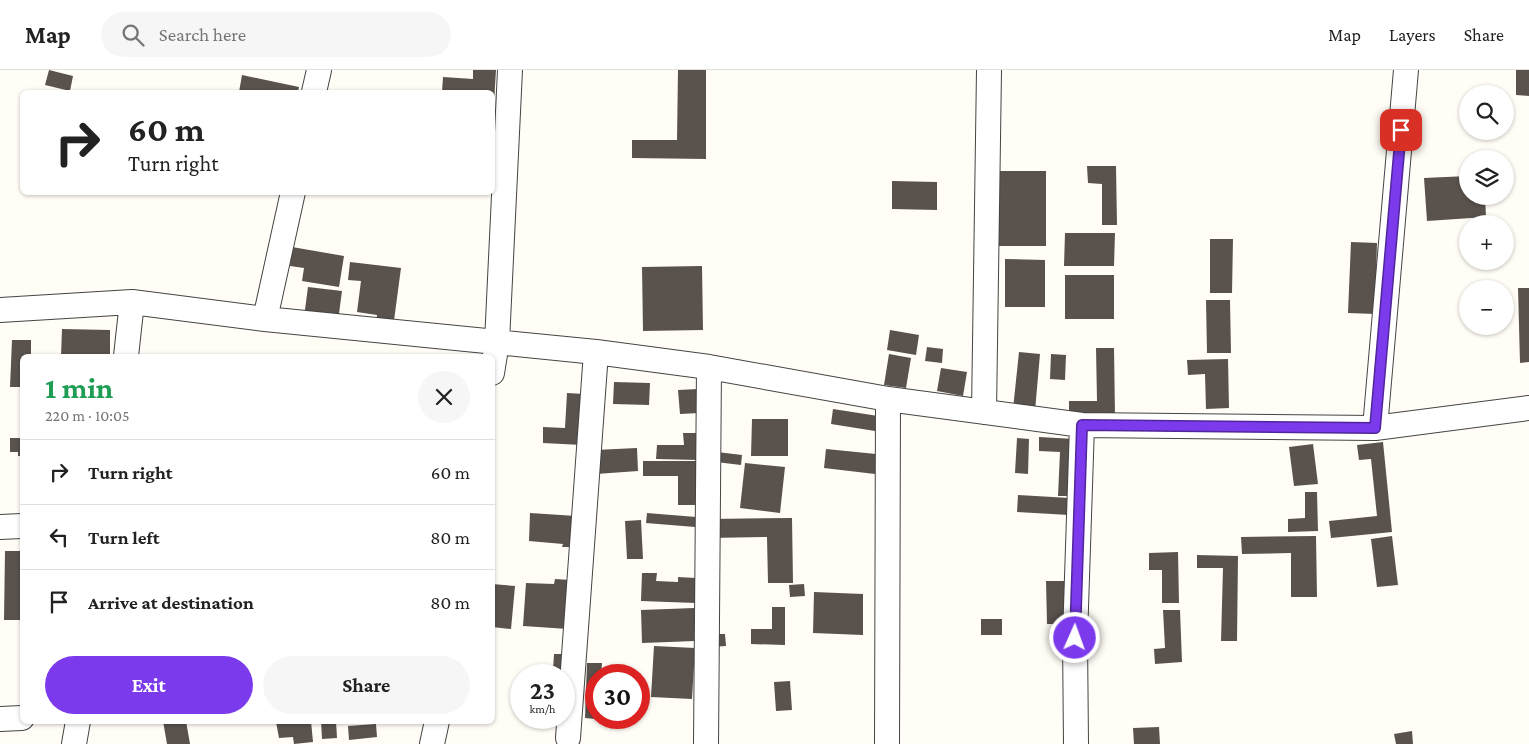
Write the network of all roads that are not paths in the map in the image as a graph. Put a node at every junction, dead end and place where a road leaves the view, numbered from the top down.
1 (319, 70) edge
2 (510, 70) edge
3 (989, 70) edge
4 (1406, 70) edge
5 (314, 90) edge
6 (292, 195) edge
7 (132, 302) junction
8 (0, 310) edge
9 (265, 320) junction
10 (497, 342) junction
11 (596, 352) junction
12 (126, 354) edge
13 (495, 354) edge
14 (709, 366) junction
15 (888, 399) junction
16 (1529, 408) edge
17 (984, 412) junction
18 (1082, 425) junction
19 (1375, 428) junction
20 (20, 526) edge
21 (0, 527) edge
22 (20, 718) edge
23 (0, 719) edge
24 (77, 724) edge
25 (436, 724) edge
26 (568, 738) dead end
27 (74, 744) edge
28 (432, 744) edge
29 (706, 744) edge
30 (887, 744) edge
31 (1076, 744) edge

1 - 5 street
2 - 10 street
3 - 17 street
4 - 19 street
6 - 9 street
7 - 8 street
7 - 9 street
7 - 12 street
9 - 10 street
10 - 11 street
10 - 13 street
11 - 14 street
11 - 26 street
14 - 15 street
14 - 29 street
15 - 17 street
15 - 30 street
16 - 19 street
17 - 18 street
18 - 19 street
18 - 31 street
20 - 21 street
22 - 23 street
24 - 27 street
25 - 28 street

